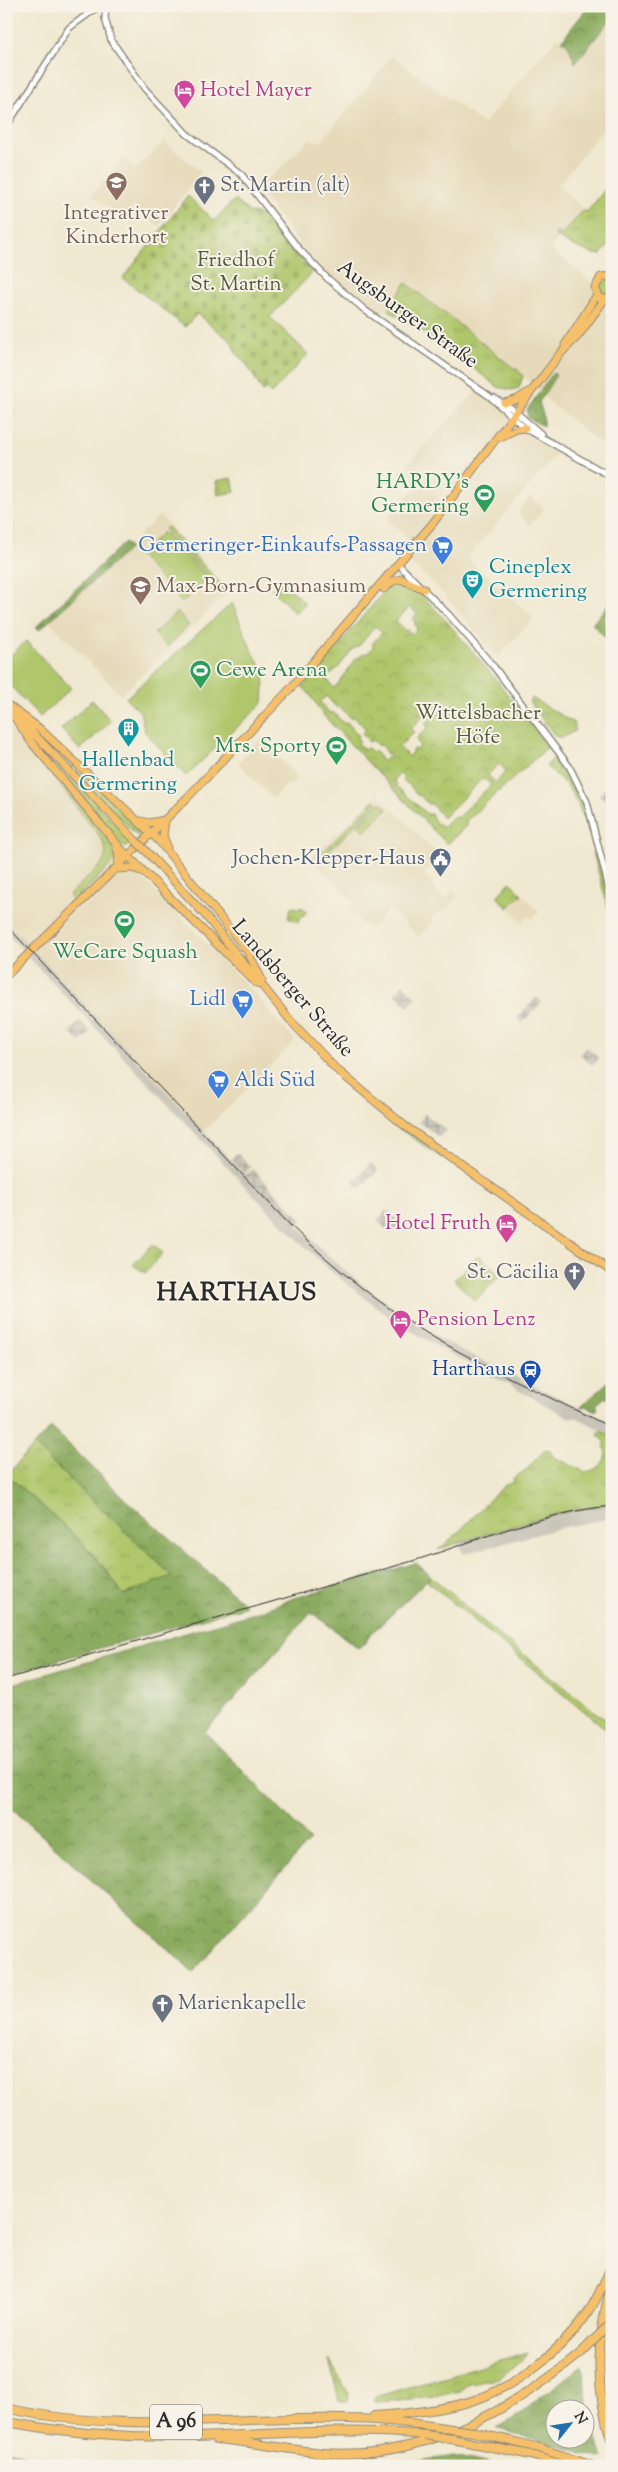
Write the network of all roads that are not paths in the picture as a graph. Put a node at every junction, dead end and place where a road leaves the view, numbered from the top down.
1 (99, 6) edge
2 (106, 6) edge
3 (6, 127) edge
4 (611, 273) edge
5 (597, 295) junction
6 (608, 300) edge
7 (560, 354) junction
8 (534, 388) junction
9 (489, 396) junction
10 (504, 403) junction
11 (515, 415) junction
12 (526, 428) junction
13 (498, 438) junction
14 (549, 440) junction
15 (612, 477) edge
16 (399, 565) junction
17 (424, 589) junction
18 (347, 625) junction
19 (6, 704) edge
20 (136, 818) junction
21 (166, 820) junction
22 (152, 834) junction
23 (113, 839) junction
24 (171, 854) junction
25 (129, 857) junction
26 (117, 869) junction
27 (145, 873) junction
28 (612, 900) edge
29 (6, 976) edge
30 (264, 988) junction
31 (612, 1272) edge
32 (612, 2266) edge
33 (612, 2284) edge
34 (612, 2322) edge
35 (6, 2408) edge
36 (347, 2419) junction
37 (6, 2422) edge
38 (189, 2437) junction
39 (612, 2442) edge
40 (566, 2466) edge
41 (593, 2466) edge

1 - 3 street
2 - 9 street, Augsburger Straße
4 - 5 main road
5 - 6 main road
5 - 7 main road
6 - 7 main road
7 - 8 main road
8 - 10 main road
8 - 11 main road
9 - 10 street, Augsburger Straße
9 - 11 street, Augsburger Straße
10 - 11 street, Augsburger Straße
11 - 12 street
11 - 13 main road
11 - 14 street
12 - 13 main road
12 - 14 street
13 - 16 main road
14 - 15 street
16 - 17 street
16 - 18 main road
17 - 18 main road
17 - 28 street
18 - 21 main road
19 - 20 main road
19 - 23 main road
19 - 30 main road, Landsberger Straße, bridge
20 - 21 main road
20 - 22 main road
21 - 22 main road
21 - 24 main road
22 - 24 main road
22 - 25 main road
23 - 25 main road
23 - 26 main road
24 - 30 main road
25 - 26 main road
25 - 27 main road
26 - 27 main road
26 - 29 main road
27 - 30 main road
30 - 31 main road, Landsberger Straße
32 - 36 highway
33 - 39 highway
34 - 38 highway, bridge
35 - 36 highway, A 96
36 - 41 highway, A 96, bridge
37 - 38 highway, A 96
38 - 40 highway, A 96, bridge

